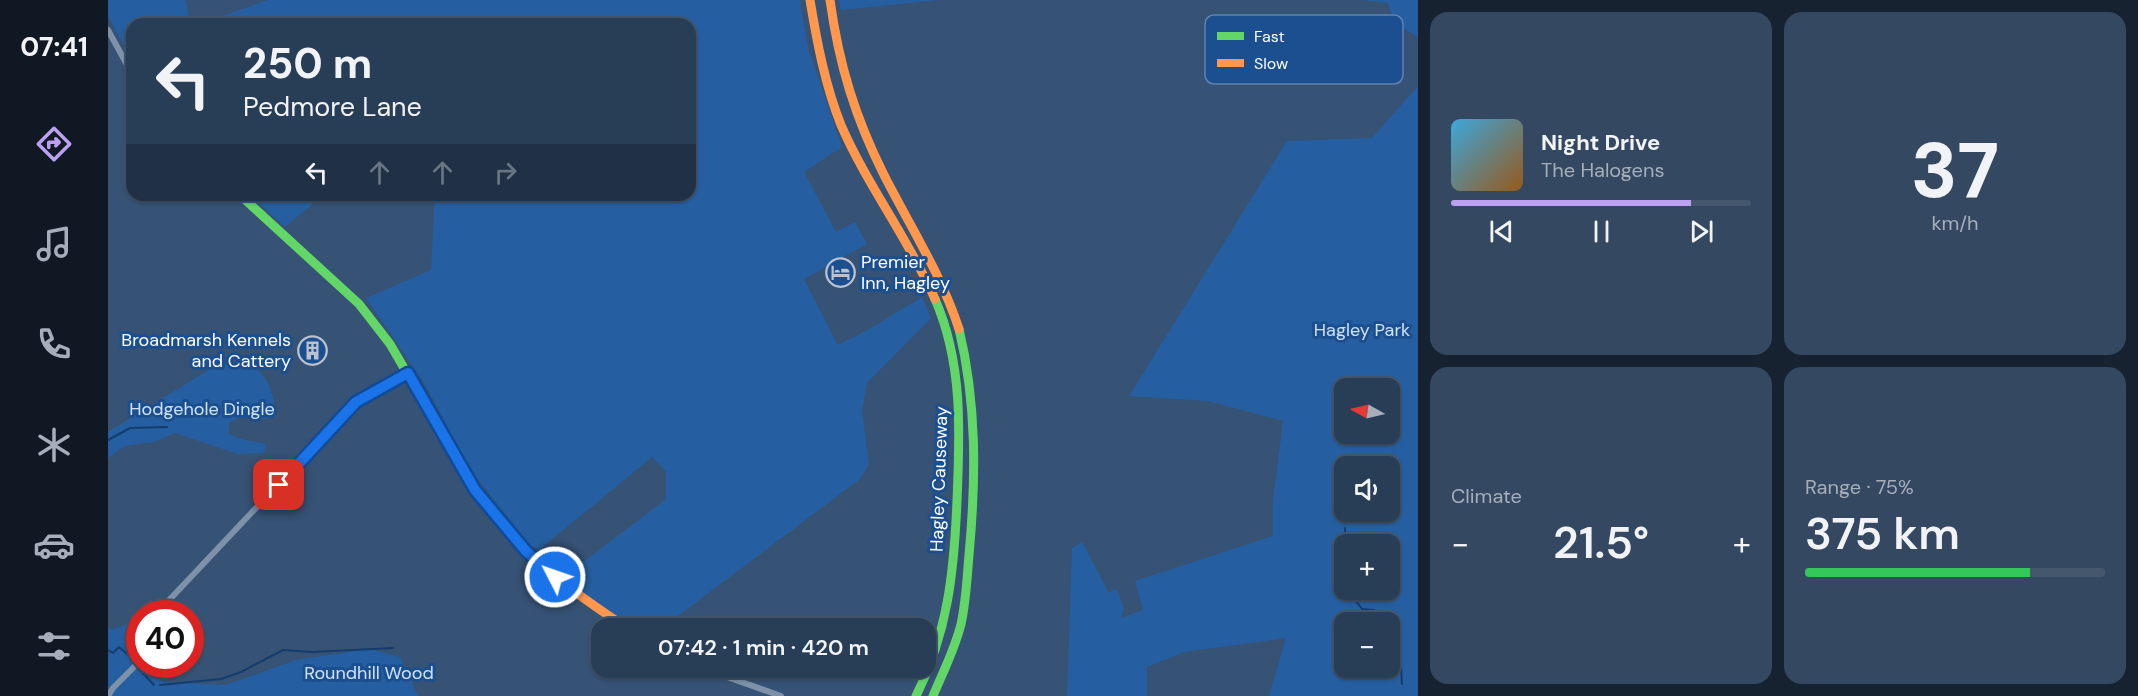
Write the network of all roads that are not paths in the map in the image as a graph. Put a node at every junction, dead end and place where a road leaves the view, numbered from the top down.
1 (810, 0) edge
2 (830, 0) edge
3 (108, 30) edge
4 (126, 63) edge
5 (247, 201) edge
6 (408, 373) junction
7 (169, 600) edge
8 (612, 618) edge
9 (126, 675) edge
10 (730, 678) edge
11 (108, 696) edge
12 (781, 696) edge
13 (916, 696) edge
14 (933, 696) edge

1 - 13 main road, Hagley Causeway
2 - 14 main road, Hagley Causeway
3 - 4 street
5 - 6 main road
6 - 7 street
6 - 8 main road
9 - 11 street
10 - 12 street

